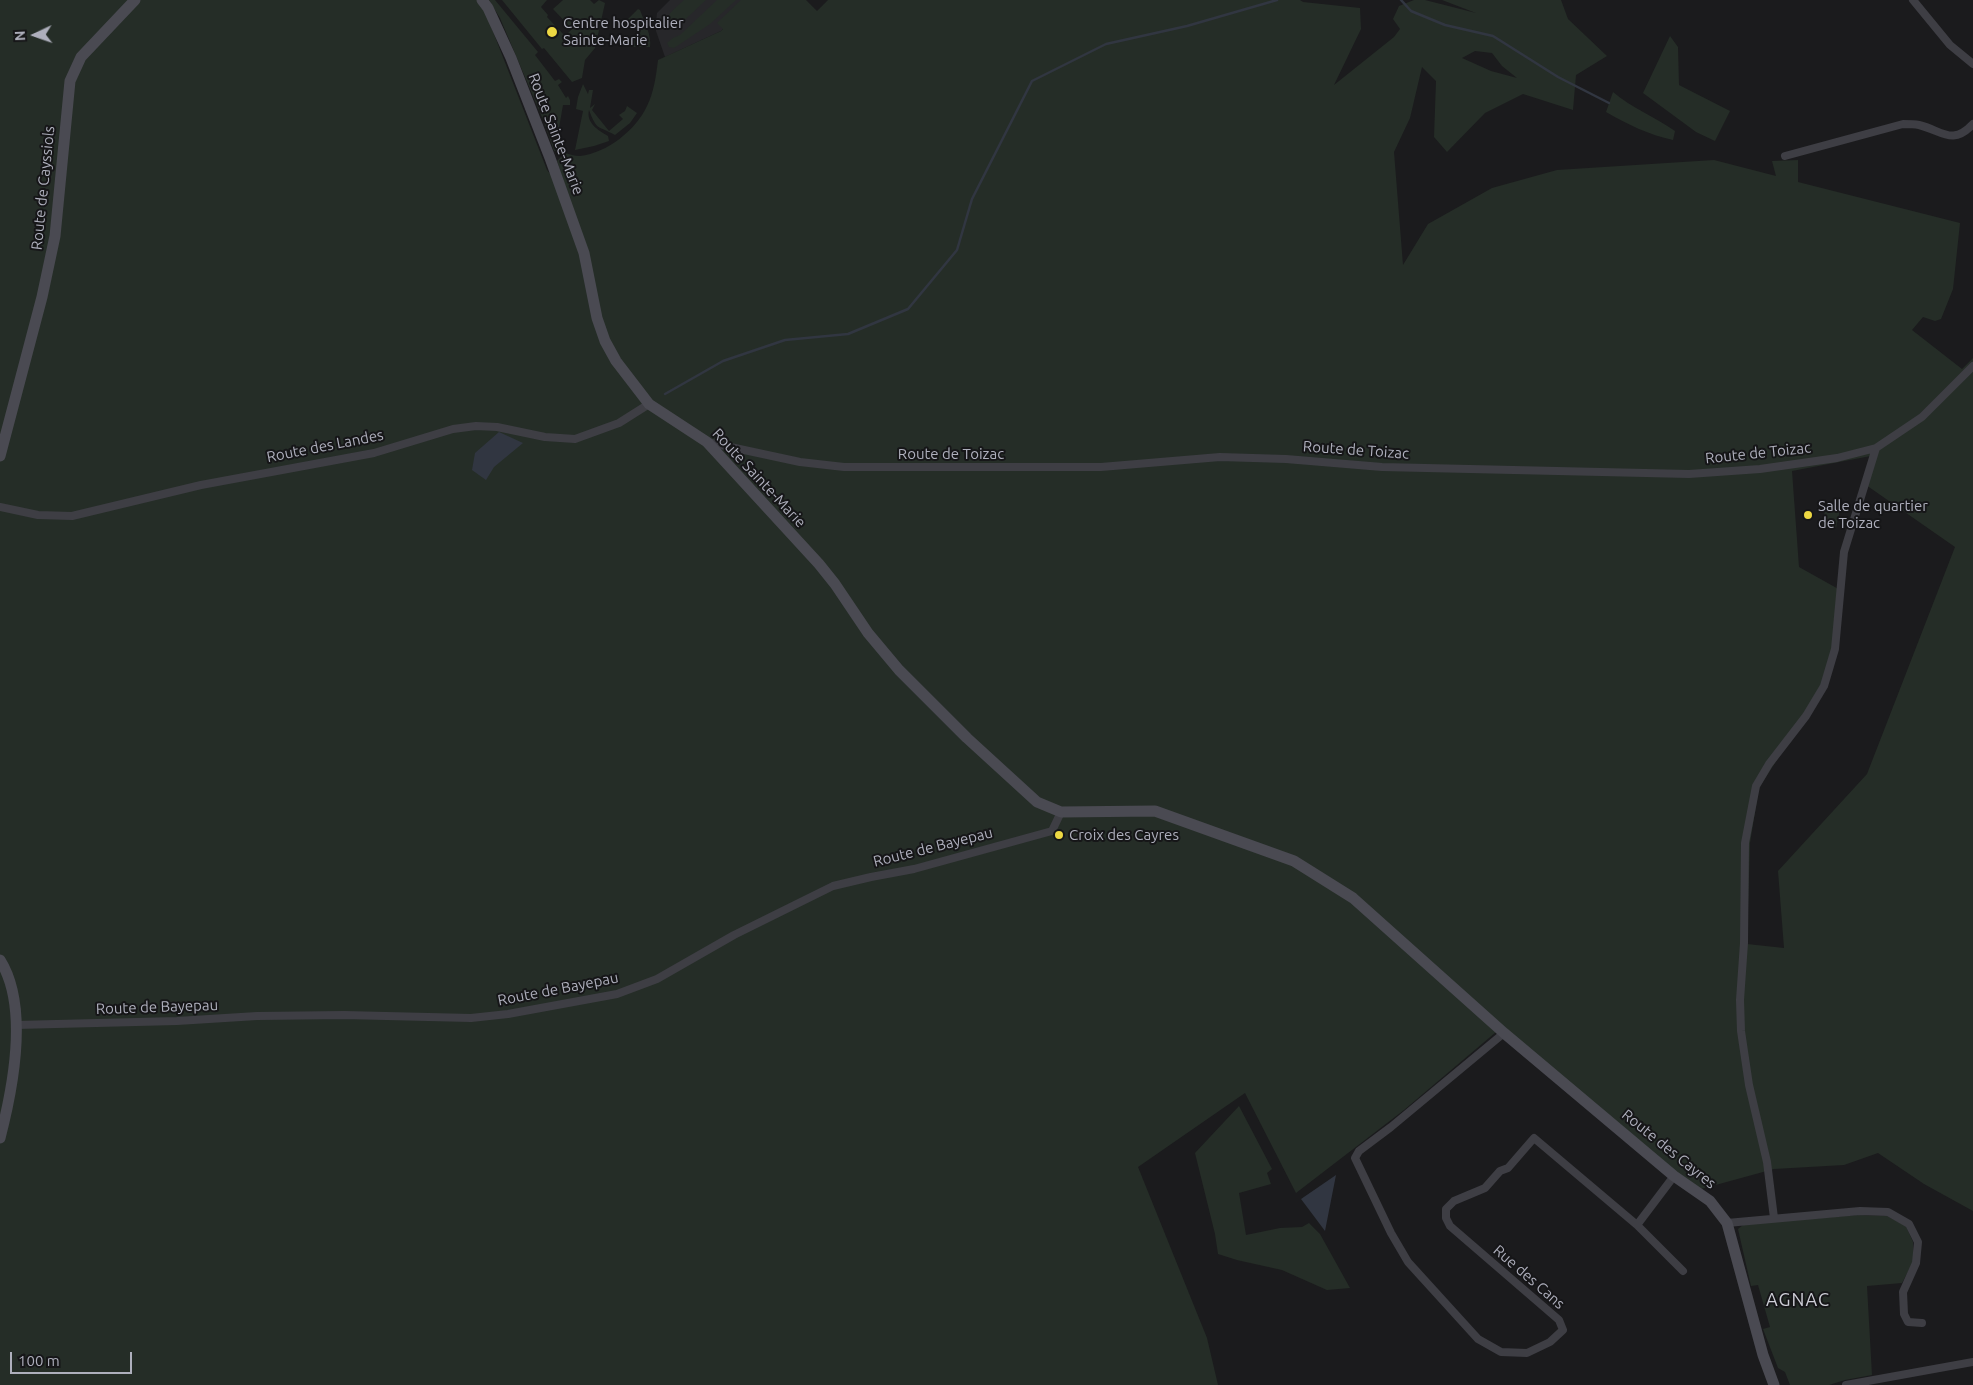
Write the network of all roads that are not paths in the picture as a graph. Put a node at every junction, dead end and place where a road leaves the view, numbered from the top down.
1 (135, 0) edge
2 (482, 0) edge
3 (1913, 0) edge
4 (1973, 64) edge
5 (1973, 124) edge
6 (1785, 156) dead end
7 (1973, 366) edge
8 (650, 404) junction
9 (707, 442) junction
10 (1876, 448) junction
11 (1, 449) edge
12 (0, 508) edge
13 (1061, 812) junction
14 (0, 960) edge
15 (16, 1025) junction
16 (1504, 1033) junction
17 (0, 1138) edge
18 (1674, 1176) junction
19 (1774, 1218) junction
20 (1727, 1223) junction
21 (1637, 1225) junction
22 (1683, 1271) dead end
23 (1922, 1323) dead end
24 (1973, 1362) edge
25 (1774, 1385) edge
26 (1846, 1385) edge

1 - 11 street, Route de Cayssiols
2 - 8 street, Route Sainte-Marie
3 - 4 street
5 - 6 street
7 - 10 street, Route de Toizac
8 - 9 street, Route Sainte-Marie
8 - 12 street, Route des Landes
9 - 10 street, Route de Toizac
9 - 13 street, Route Sainte-Marie
10 - 19 street
13 - 15 street, Route de Bayepau
13 - 16 street, Route des Cayres
14 - 15 street
15 - 17 street
16 - 18 street, Route des Cayres
16 - 21 street, Rue des Cans
18 - 20 street, Route des Cayres
18 - 21 street
19 - 20 street
19 - 23 street
20 - 25 street, Route des Cayres
21 - 22 street
24 - 26 street

